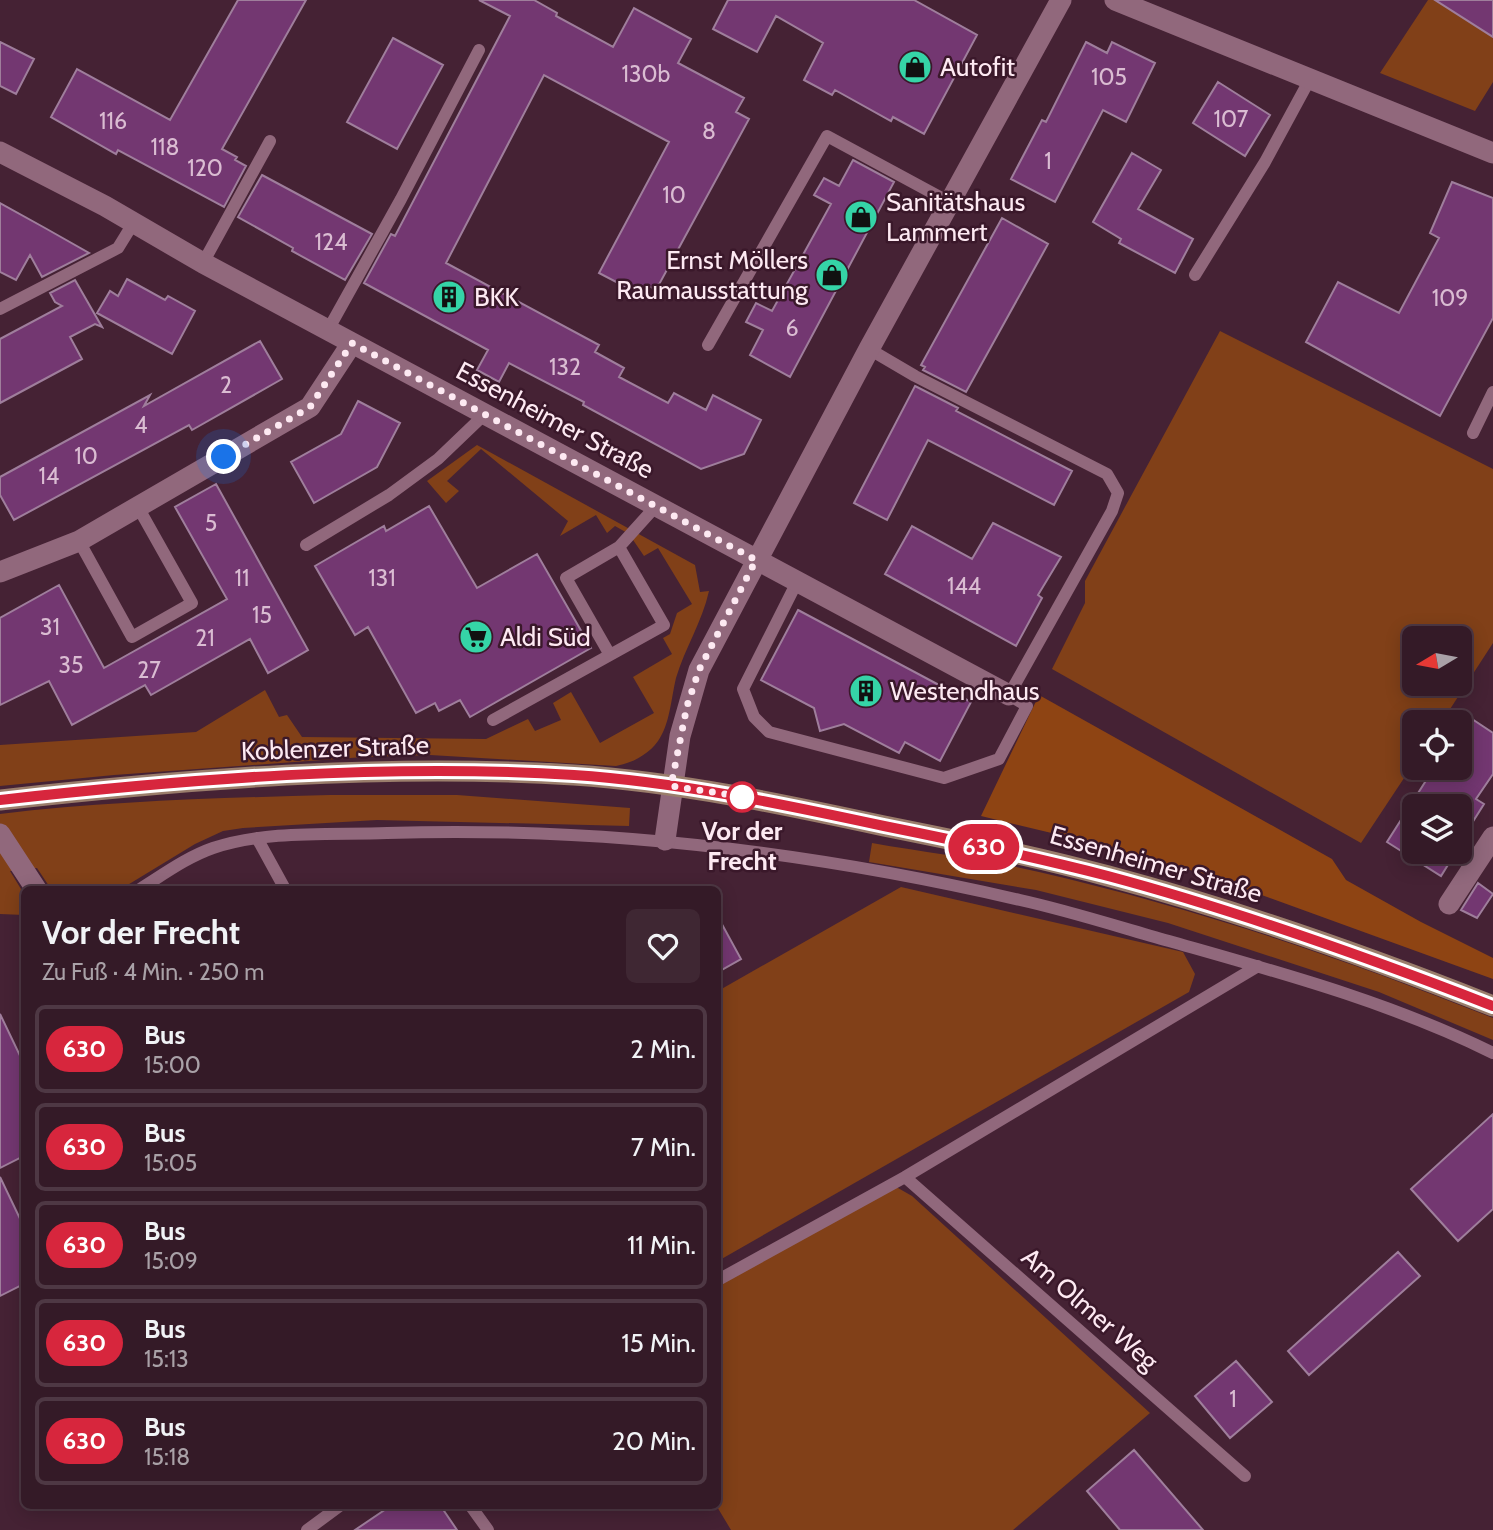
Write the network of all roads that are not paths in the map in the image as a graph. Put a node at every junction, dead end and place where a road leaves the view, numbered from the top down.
1 (1061, 0) edge
2 (1115, 0) edge
3 (479, 50) dead end
4 (1310, 79) junction
5 (270, 141) dead end
6 (0, 152) edge
7 (1493, 153) edge
8 (951, 203) junction
9 (134, 222) junction
10 (203, 263) junction
11 (1195, 275) dead end
12 (0, 309) edge
13 (328, 330) junction
14 (352, 343) junction
15 (708, 345) dead end
16 (869, 349) junction
17 (1493, 392) edge
18 (485, 414) junction
19 (1473, 433) dead end
20 (656, 506) junction
21 (138, 507) junction
22 (79, 541) junction
23 (306, 545) dead end
24 (619, 547) junction
25 (756, 560) junction
26 (0, 572) edge
27 (797, 582) junction
28 (610, 655) junction
29 (1009, 695) junction
30 (494, 720) dead end
31 (671, 786) junction
32 (0, 800) edge
33 (0, 834) edge
34 (1493, 837) edge
35 (257, 838) junction
36 (665, 840) junction
37 (34, 886) edge
38 (145, 886) edge
39 (283, 886) edge
40 (1449, 904) dead end
41 (1258, 966) junction
42 (1493, 1006) edge
43 (1493, 1053) edge
44 (905, 1177) junction
45 (721, 1278) edge
46 (1244, 1476) dead end
47 (336, 1509) edge
48 (473, 1509) edge
49 (307, 1530) edge
50 (488, 1530) edge

1 - 8 street
2 - 4 street
3 - 13 lane
4 - 7 street
4 - 11 lane
5 - 10 lane
6 - 9 street, Essenheimer Straße
8 - 15 lane
8 - 16 street
9 - 10 street, Essenheimer Straße
9 - 12 lane
10 - 13 street, Essenheimer Straße
13 - 14 street, Essenheimer Straße
14 - 18 street, Essenheimer Straße
14 - 21 street
16 - 25 street
16 - 29 lane
17 - 19 lane
18 - 20 street, Essenheimer Straße
18 - 23 lane
20 - 24 lane
20 - 25 street, Essenheimer Straße
21 - 22 street
21 - 22 lane
22 - 26 street
24 - 28 lane
24 - 28 lane
25 - 27 street, Essenheimer Straße
25 - 31 street
27 - 29 street, Essenheimer Straße
27 - 29 lane
28 - 30 lane
31 - 32 main road, Koblenzer Straße
31 - 36 street
31 - 42 main road, Essenheimer Straße
33 - 37 street
34 - 40 street
35 - 36 lane
35 - 38 lane
35 - 39 lane
36 - 41 lane
41 - 43 lane
41 - 44 lane
44 - 45 lane
44 - 46 lane, Am Olmer Weg
47 - 49 lane
48 - 50 lane

